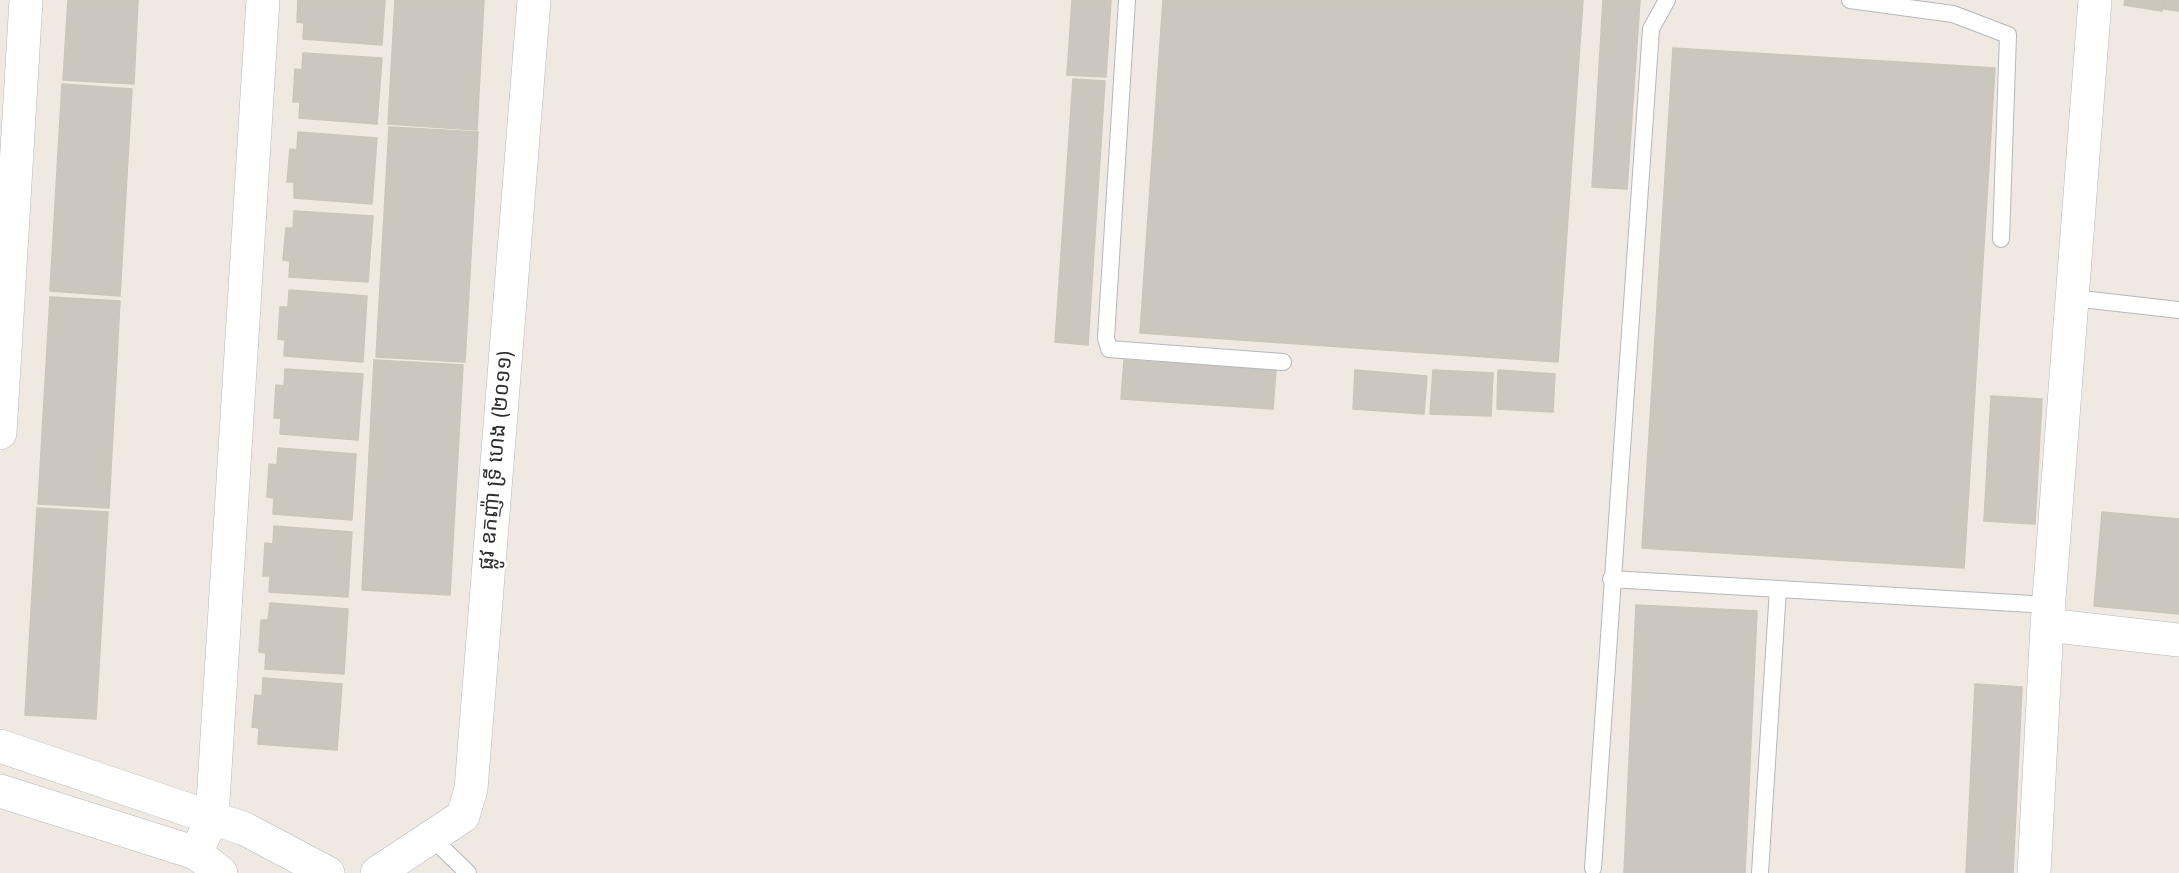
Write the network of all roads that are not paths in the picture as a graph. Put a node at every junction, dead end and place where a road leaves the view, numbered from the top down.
1 (26, 0) edge
2 (262, 0) edge
3 (534, 0) edge
4 (1127, 0) edge
5 (1667, 0) edge
6 (1850, 0) edge
7 (2095, 0) edge
8 (2001, 239) dead end
9 (2073, 298) junction
10 (2179, 310) edge
11 (1282, 362) dead end
12 (0, 433) edge
13 (1611, 579) junction
14 (1778, 589) junction
15 (2048, 615) junction
16 (2179, 640) edge
17 (0, 746) edge
18 (0, 791) edge
19 (212, 818) junction
20 (432, 838) junction
21 (209, 863) edge
22 (1593, 868) dead end
23 (328, 873) edge
24 (376, 873) edge
25 (468, 873) edge
26 (1760, 873) edge
27 (2034, 873) edge

1 - 12 street
2 - 19 street
3 - 20 street, ផ្លូវ ឧកញ៉ា ទ្រី ហេង (២០១១)
4 - 11 lane
5 - 13 lane
6 - 8 lane
7 - 9 street
9 - 10 lane
9 - 15 street
13 - 14 lane
13 - 22 lane
14 - 15 lane
14 - 26 lane
15 - 16 street
15 - 27 street
17 - 19 street
18 - 21 street
19 - 21 street
19 - 23 street
20 - 24 street, ផ្លូវ ឧកញ៉ា ទ្រី ហេង (២០១១)
20 - 25 lane

